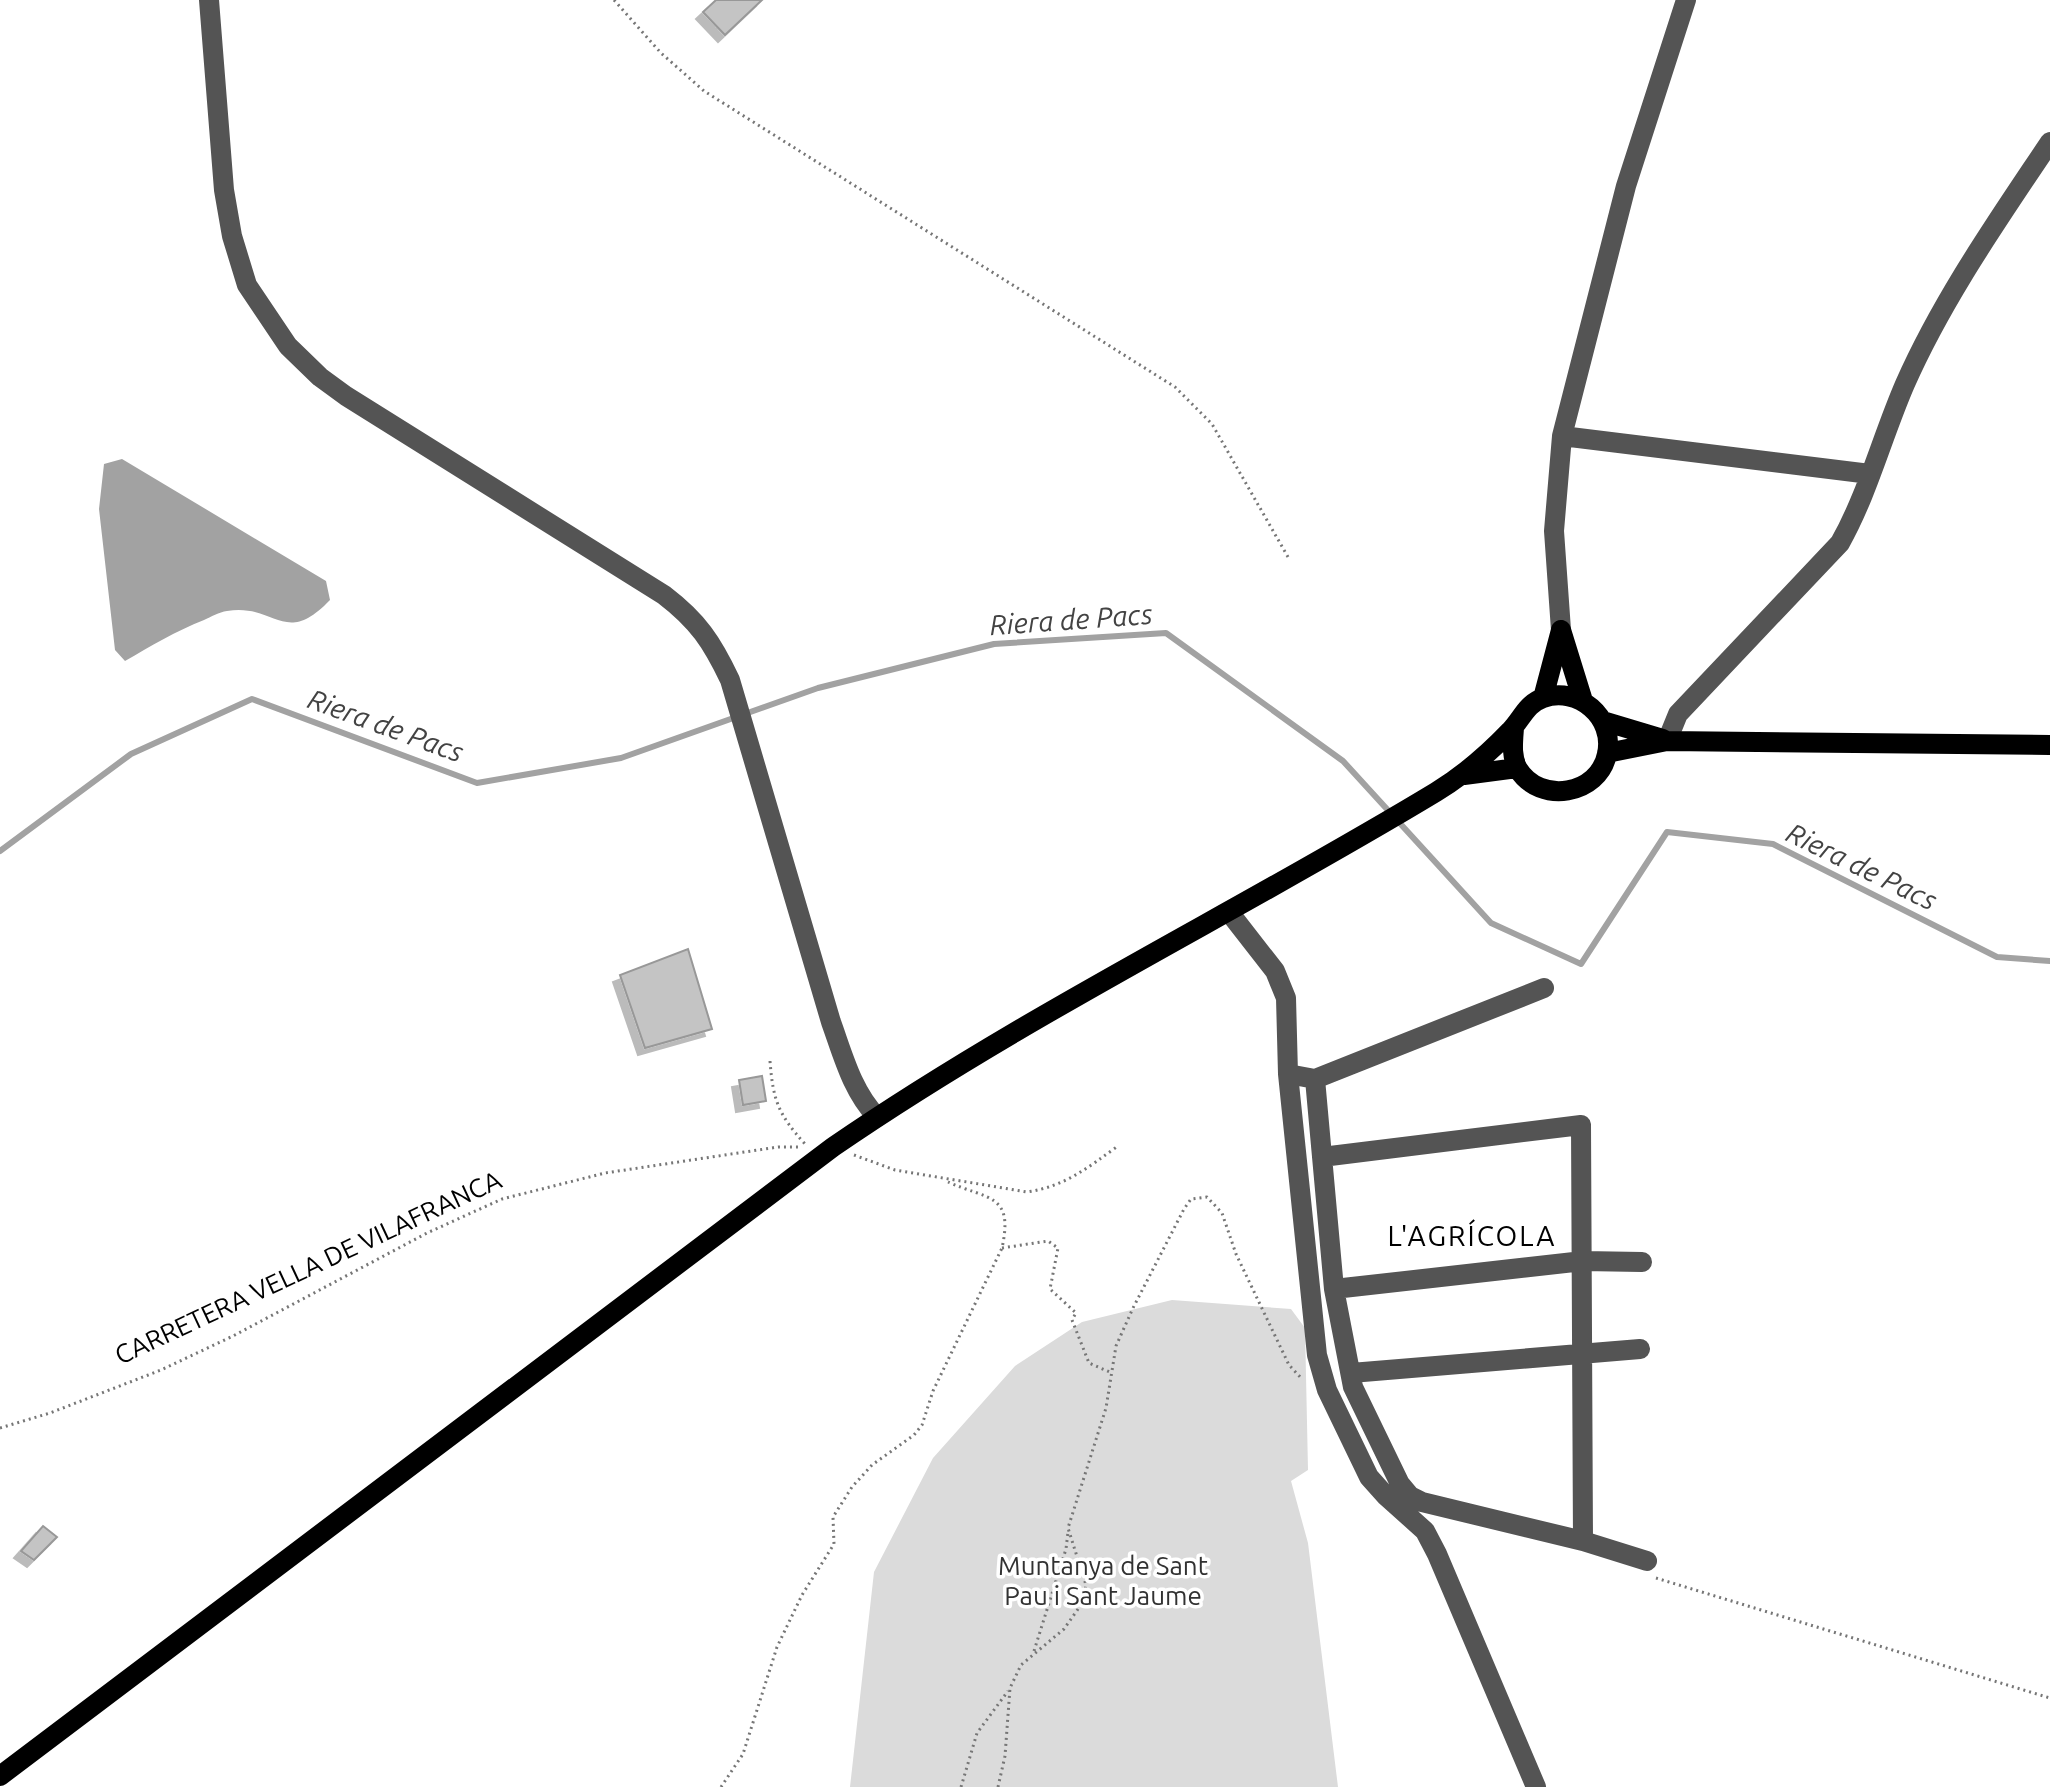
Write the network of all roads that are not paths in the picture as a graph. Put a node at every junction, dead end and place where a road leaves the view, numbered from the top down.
1 (209, 0) edge
2 (1686, 0) edge
3 (2050, 142) edge
4 (1562, 436) junction
5 (1870, 474) junction
6 (1561, 630) junction
7 (1543, 698) junction
8 (1583, 701) junction
9 (1603, 721) junction
10 (1514, 728) junction
11 (1667, 741) junction
12 (2050, 745) edge
13 (1607, 753) junction
14 (1517, 768) junction
15 (1464, 775) junction
16 (1229, 912) junction
17 (1544, 988) dead end
18 (1288, 1074) junction
19 (1315, 1079) junction
20 (877, 1117) junction
21 (1322, 1157) junction
22 (1583, 1261) junction
23 (1642, 1262) dead end
24 (1334, 1289) junction
25 (1640, 1349) dead end
26 (1581, 1352) junction
27 (1351, 1373) junction
28 (1583, 1541) junction
29 (1651, 1570) road end
30 (0, 1776) edge
31 (1536, 1787) edge

1 - 20 street
2 - 4 street
3 - 5 street
4 - 5 street
4 - 6 street
5 - 11 street
6 - 7 main road
6 - 8 main road
7 - 8 main road
7 - 10 main road
8 - 9 main road
9 - 11 main road
9 - 13 main road
10 - 14 main road
10 - 15 main road
11 - 12 main road
11 - 13 main road
13 - 14 main road
14 - 15 main road
15 - 16 main road
16 - 18 street
16 - 20 main road
17 - 19 street
18 - 19 street
18 - 31 street
19 - 21 street
20 - 30 main road
21 - 22 street
21 - 24 street
22 - 23 street
22 - 24 street
22 - 26 street
24 - 27 street
25 - 26 street
26 - 27 street
26 - 28 street
27 - 28 street
28 - 29 street

